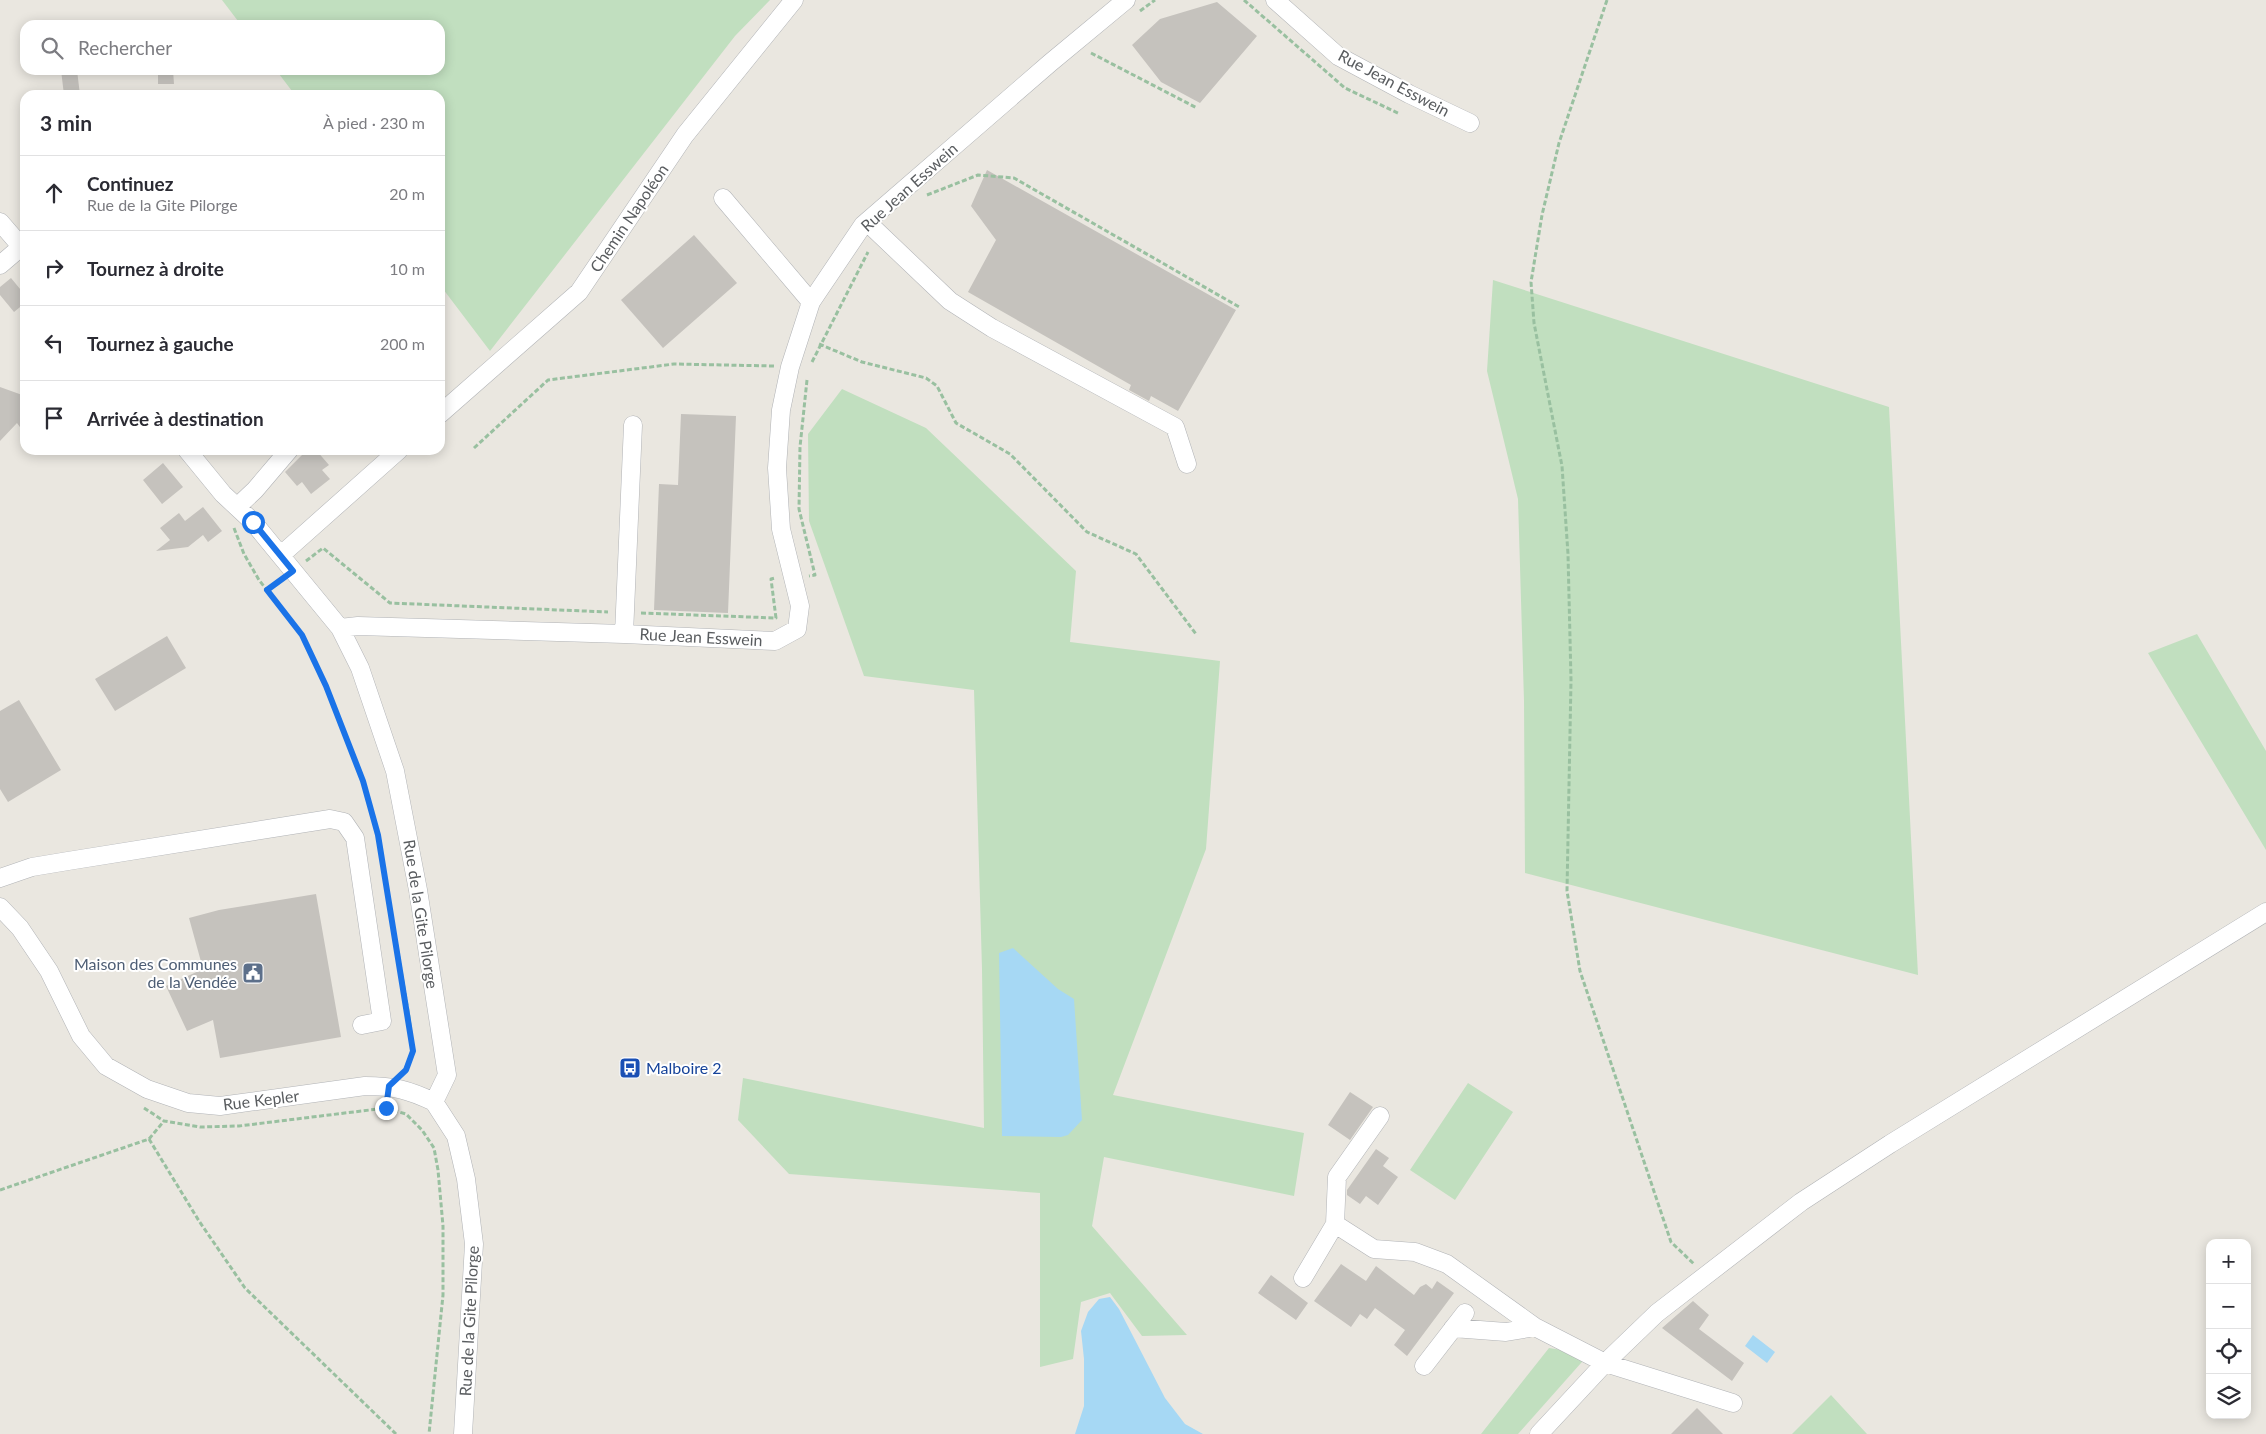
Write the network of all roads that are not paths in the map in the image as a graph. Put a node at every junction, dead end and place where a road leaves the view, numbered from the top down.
1 (794, 0) edge
2 (1126, 0) edge
3 (1275, 0) edge
4 (1470, 123) dead end
5 (723, 198) dead end
6 (0, 222) edge
7 (867, 222) junction
8 (20, 245) edge
9 (20, 251) edge
10 (0, 266) edge
11 (811, 302) junction
12 (445, 410) edge
13 (633, 425) dead end
14 (191, 455) edge
15 (285, 455) edge
16 (393, 455) edge
17 (1187, 464) dead end
18 (234, 514) junction
19 (281, 555) junction
20 (340, 628) junction
21 (624, 634) junction
22 (0, 878) edge
23 (0, 907) edge
24 (2266, 912) edge
25 (362, 1025) dead end
26 (434, 1102) junction
27 (1380, 1116) dead end
28 (1335, 1224) junction
29 (1303, 1278) dead end
30 (1465, 1313) dead end
31 (1535, 1327) junction
32 (1453, 1328) junction
33 (1605, 1363) junction
34 (1424, 1366) dead end
35 (1733, 1403) dead end
36 (463, 1434) edge
37 (1539, 1434) edge

1 - 12 street, Chemin Napoléon
2 - 7 street, Rue Jean Esswein
3 - 4 street, Rue Jean Esswein
5 - 11 street
6 - 8 street
7 - 11 street, Rue Jean Esswein
7 - 17 street
9 - 10 street
11 - 21 street, Rue Jean Esswein
13 - 21 street
14 - 18 street, Rue de la Gite Pilorge
15 - 18 street
16 - 19 street
18 - 19 street, Rue de la Gite Pilorge
19 - 20 street, Rue de la Gite Pilorge
20 - 21 street, Rue Jean Esswein
20 - 26 street, Rue de la Gite Pilorge
22 - 25 street
23 - 26 street, Rue Kepler
24 - 33 street
26 - 36 street, Rue de la Gite Pilorge
27 - 28 street
28 - 29 street
28 - 31 street
30 - 32 street
31 - 32 street
31 - 33 street
32 - 34 street
33 - 35 street
33 - 37 street

